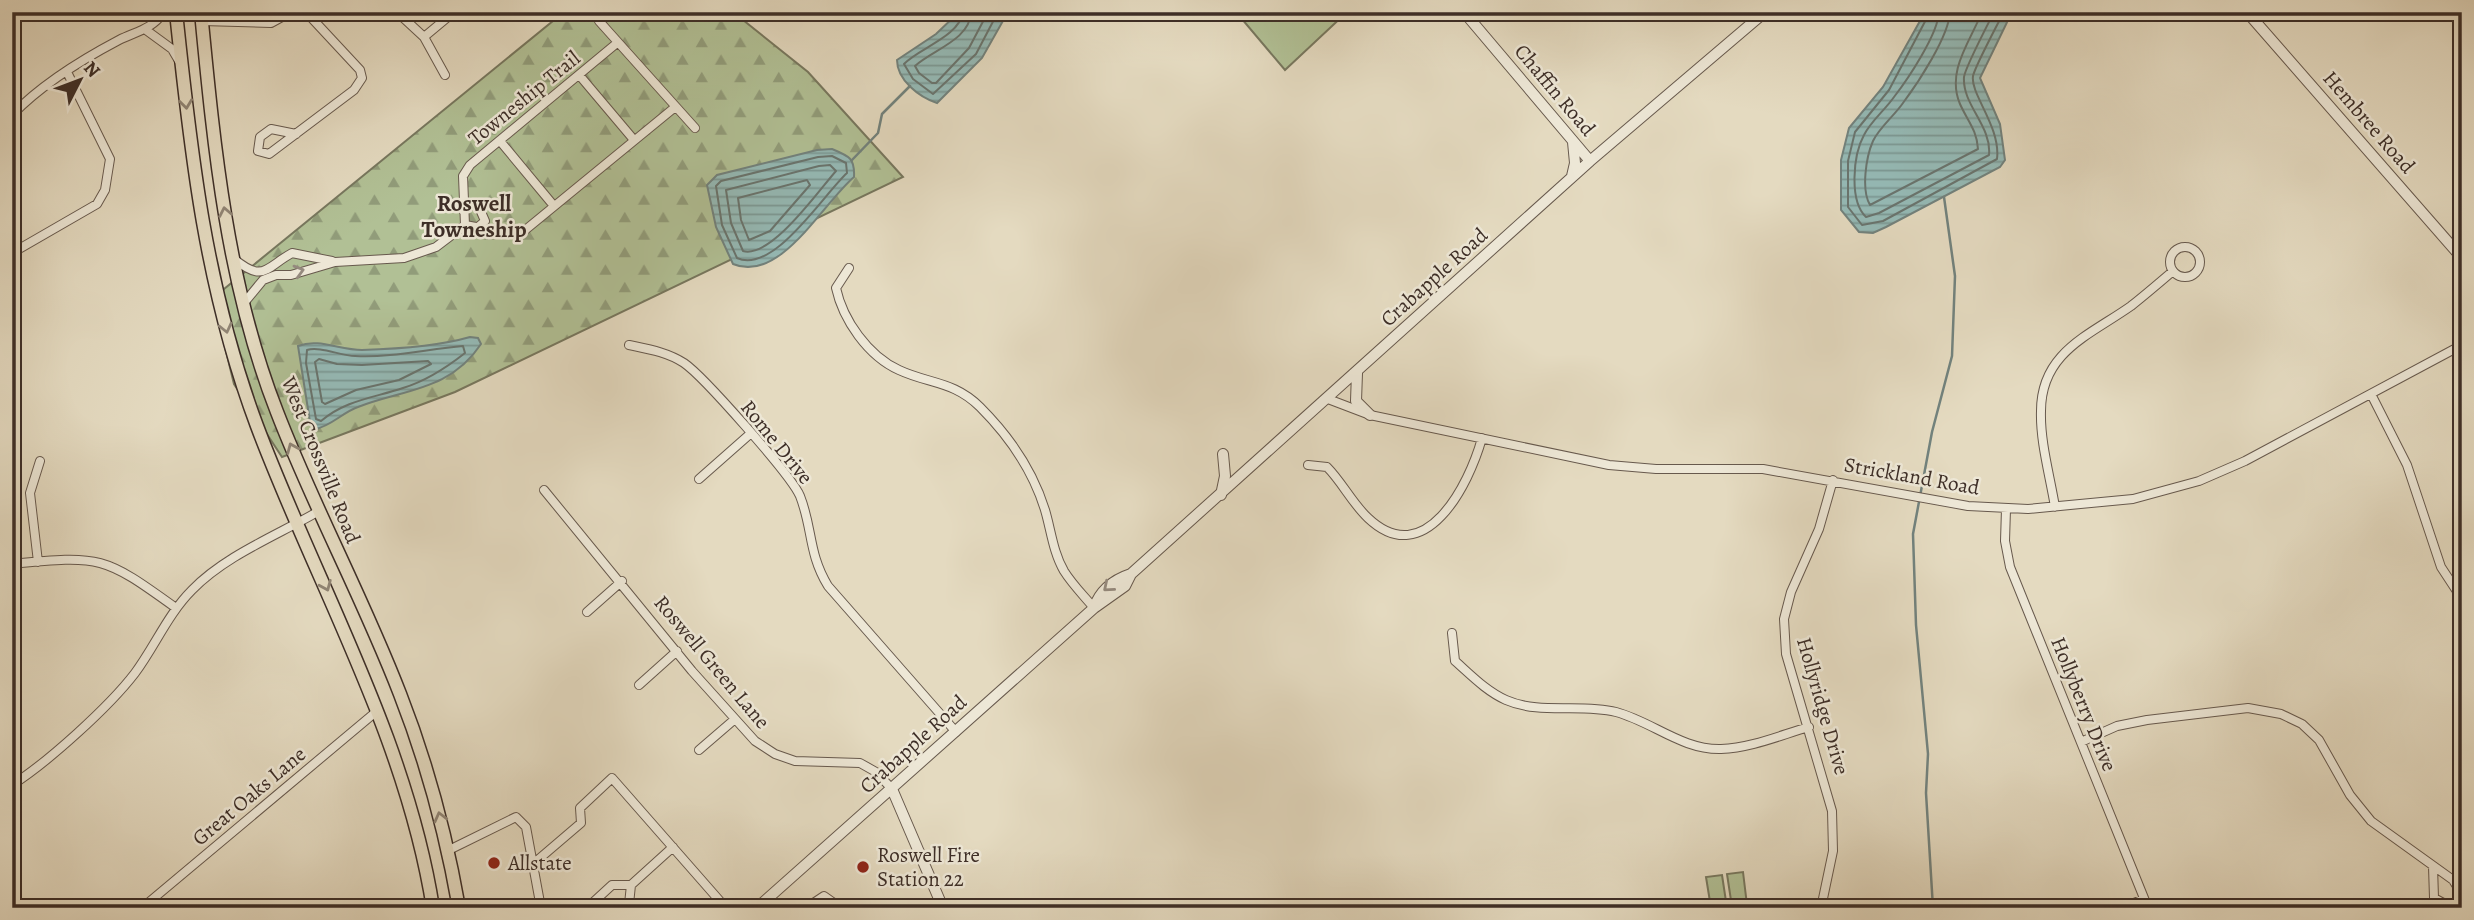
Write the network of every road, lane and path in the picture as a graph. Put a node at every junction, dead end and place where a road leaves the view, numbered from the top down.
1 (164, 12) edge
2 (176, 12) edge
3 (272, 12) edge
4 (291, 12) edge
5 (306, 12) edge
6 (397, 12) edge
7 (453, 12) edge
8 (1464, 12) edge
9 (1765, 12) edge
10 (2247, 12) edge
11 (202, 17) edge
12 (599, 21) dead end
13 (247, 22) junction
14 (146, 30) junction
15 (424, 37) junction
16 (617, 43) junction
17 (181, 65) junction
18 (66, 72) junction
19 (445, 75) dead end
20 (580, 76) junction
21 (674, 108) junction
22 (12, 115) edge
23 (695, 128) dead end
24 (296, 134) junction
25 (634, 140) junction
26 (500, 141) junction
27 (1573, 142) junction
28 (1590, 161) junction
29 (1571, 178) junction
30 (554, 206) junction
31 (464, 212) junction
32 (465, 225) junction
33 (478, 226) junction
34 (12, 253) edge
35 (2462, 258) edge
36 (234, 259) junction
37 (335, 262) junction
38 (849, 268) dead end
39 (2172, 271) dead end
40 (262, 276) junction
41 (244, 303) junction
42 (629, 345) dead end
43 (2462, 345) edge
44 (1357, 373) junction
45 (2371, 394) junction
46 (1328, 399) junction
47 (1370, 415) junction
48 (750, 434) junction
49 (1482, 438) junction
50 (1223, 454) dead end
51 (40, 461) dead end
52 (1308, 465) dead end
53 (699, 479) dead end
54 (1833, 480) junction
55 (544, 490) dead end
56 (1221, 495) junction
57 (2055, 507) junction
58 (2006, 509) junction
59 (319, 511) junction
60 (298, 523) junction
61 (38, 562) junction
62 (12, 564) edge
63 (622, 581) junction
64 (2462, 599) edge
65 (176, 608) junction
66 (1094, 608) junction
67 (587, 612) dead end
68 (1452, 633) dead end
69 (677, 651) junction
70 (639, 685) dead end
71 (377, 711) junction
72 (735, 719) junction
73 (1809, 727) junction
74 (956, 732) junction
75 (2081, 742) junction
76 (699, 750) dead end
77 (12, 785) edge
78 (892, 789) junction
79 (673, 847) junction
80 (449, 850) junction
81 (533, 864) junction
82 (2433, 866) junction
83 (631, 885) junction
84 (2462, 894) edge
85 (2146, 903) edge
86 (721, 906) edge
87 (142, 908) edge
88 (433, 908) edge
89 (459, 908) edge
90 (541, 908) edge
91 (587, 908) edge
92 (625, 908) edge
93 (757, 908) edge
94 (806, 908) edge
95 (841, 908) edge
96 (943, 908) edge
97 (1821, 908) edge
98 (2122, 908) edge

1 - 14 street
2 - 17 main road, West Crossville Road
3 - 13 street
4 - 13 street
5 - 24 street
6 - 15 street
7 - 15 street
8 - 27 street, Chaffin Road
9 - 28 street, Crabapple Road
10 - 35 street, Hembree Road
11 - 13 street
36 -> 11 main road, West Crossville Road
12 - 16 street
14 - 17 street
14 - 18 street
15 - 19 street
16 - 20 street, Towneship Trail
16 - 21 street
17 -> 60 main road, West Crossville Road
18 - 22 street
18 - 34 street
20 - 25 street
20 - 26 street, Towneship Trail
21 - 23 street
21 - 25 street
24 - 24 street
25 - 30 street
26 - 30 street
26 - 31 street, Towneship Trail
27 - 28 street, Chaffin Road
27 - 29 street
28 - 29 street, Crabapple Road
29 - 44 street, Crabapple Road
30 - 33 street
31 - 32 street, Towneship Trail
31 - 33 street
32 - 33 street
32 - 37 street
36 - 40 street
36 - 41 main road, West Crossville Road
40 -> 37 street
37 - 40 street
38 - 66 street
39 - 57 street
40 - 41 street
59 -> 41 main road, West Crossville Road
42 - 48 street, Rome Drive
43 - 45 street, Strickland Road
44 - 46 street, Crabapple Road
44 - 47 street
45 - 57 street, Strickland Road
45 - 64 street
46 - 47 street, Strickland Road
46 - 56 street, Crabapple Road
47 - 49 street, Strickland Road
48 - 53 street
48 - 74 street, Rome Drive
49 - 52 street
49 - 54 street, Strickland Road
50 - 56 street
51 - 61 street
54 - 58 street, Strickland Road
54 - 73 street, Hollyridge Drive
55 - 63 street, Roswell Green Lane
56 - 66 street, Crabapple Road
57 - 58 street, Strickland Road
58 - 75 street, Hollyberry Drive
59 - 60 street
80 -> 59 main road, West Crossville Road
60 - 65 street
60 -> 71 main road, West Crossville Road
61 - 62 street
61 - 65 street
63 - 67 street
63 - 69 street, Roswell Green Lane
65 - 77 street
66 - 74 street, Crabapple Road
68 - 73 street
69 - 70 street
69 - 72 street, Roswell Green Lane
71 - 87 street, Great Oaks Lane
71 - 88 main road, West Crossville Road
72 - 76 street
72 - 78 street, Roswell Green Lane
73 - 97 street, Hollyridge Drive
74 - 78 street, Crabapple Road
75 - 82 street
75 - 85 street, Hollyberry Drive
78 - 93 street, Crabapple Road
78 - 96 street
79 - 81 street
79 - 83 street
79 - 86 street
80 - 81 street
80 - 89 main road, West Crossville Road
81 - 90 street
82 - 84 street
82 - 84 street
83 - 91 street
83 - 92 street
85 - 98 street
94 - 95 street

